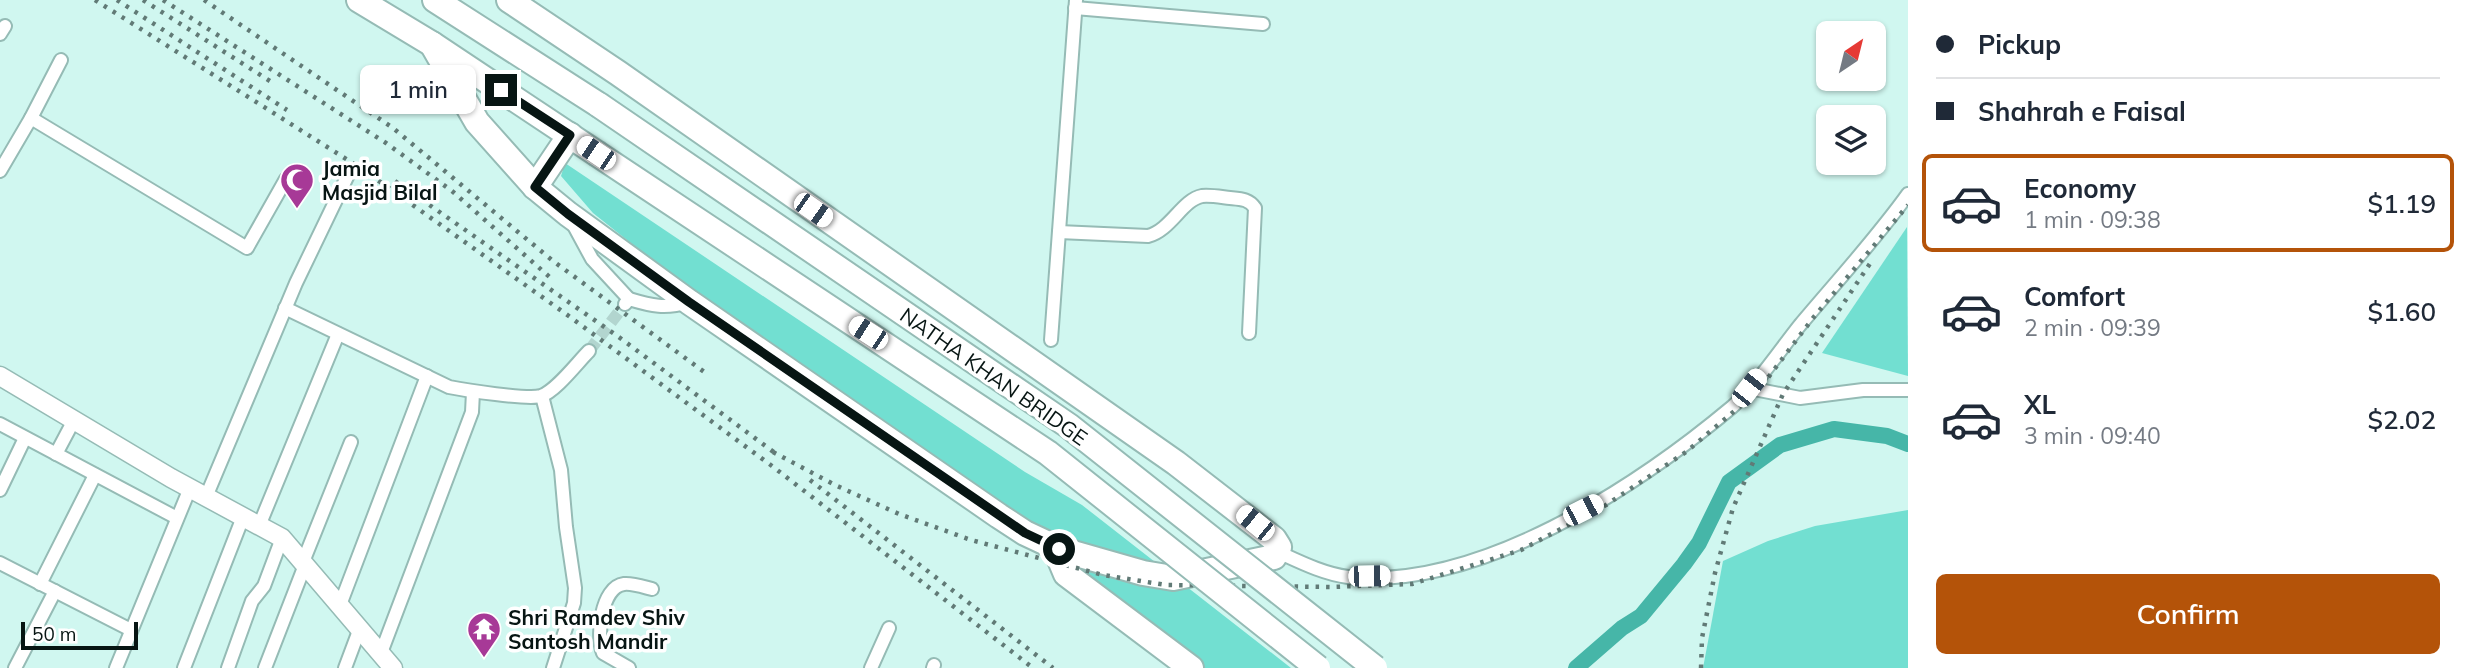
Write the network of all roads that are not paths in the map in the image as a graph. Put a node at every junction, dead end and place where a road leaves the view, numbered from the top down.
1 (359, 0) edge
2 (435, 0) edge
3 (509, 0) edge
4 (1075, 4) edge
5 (1263, 24) dead end
6 (556, 32) junction
7 (432, 44) junction
8 (61, 60) dead end
9 (538, 66) junction
10 (31, 118) junction
11 (570, 135) junction
12 (0, 171) edge
13 (348, 175) dead end
14 (286, 179) dead end
15 (535, 187) junction
16 (1908, 194) edge
17 (568, 214) junction
18 (1059, 232) junction
19 (689, 302) junction
20 (285, 309) junction
21 (1249, 333) dead end
22 (338, 334) junction
23 (1051, 340) dead end
24 (589, 351) tunnel mouth
25 (0, 376) edge
26 (427, 376) junction
27 (1908, 390) edge
28 (473, 392) junction
29 (542, 396) junction
30 (1741, 397) junction
31 (74, 420) junction
32 (0, 424) edge
33 (25, 438) junction
34 (351, 442) dead end
35 (56, 454) junction
36 (95, 475) junction
37 (190, 488) junction
38 (0, 490) edge
39 (206, 497) junction
40 (177, 518) junction
41 (251, 521) junction
42 (282, 538) junction
43 (1059, 549) junction
44 (1278, 552) junction
45 (0, 563) edge
46 (304, 563) junction
47 (40, 584) junction
48 (652, 589) dead end
49 (55, 591) junction
50 (340, 605) junction
51 (360, 628) junction
52 (889, 628) dead end
53 (131, 630) junction
54 (381, 653) junction
55 (15, 668) edge
56 (116, 668) edge
57 (184, 668) edge
58 (228, 668) edge
59 (265, 668) edge
60 (345, 668) edge
61 (393, 668) edge
62 (553, 668) edge
63 (629, 668) edge
64 (871, 668) edge
65 (1191, 668) edge
66 (1318, 668) edge
67 (1375, 668) edge

1 - 7 highway, NATHA KHAN BRIDGE
2 - 9 highway, NATHA KHAN BRIDGE
3 - 6 highway
4 - 5 street
4 - 18 street
6 - 9 highway
6 - 44 highway
7 - 11 highway, NATHA KHAN BRIDGE
7 - 15 highway
8 - 10 street
9 - 67 highway, NATHA KHAN BRIDGE, bridge
10 - 12 street
10 - 14 street
11 - 15 highway
11 - 66 highway, NATHA KHAN BRIDGE, bridge
13 - 20 street
15 - 17 highway
16 - 30 street
17 - 19 highway
17 - 19 street
18 - 21 street
18 - 23 street
19 - 43 highway
20 - 22 street
20 - 39 street
22 - 26 street
22 - 41 street
24 - 29 street
25 - 31 street
26 - 28 street
26 - 50 street
27 - 30 street
28 - 29 street
28 - 54 street
29 - 62 street
30 - 44 street
31 - 35 street
31 - 37 street
32 - 33 street
33 - 35 street
33 - 38 street
34 - 46 street
35 - 36 street
36 - 40 street
36 - 47 street
37 - 39 street
37 - 40 street
39 - 41 street
40 - 53 street
41 - 42 street
41 - 57 street
42 - 46 street
42 - 58 street
43 - 44 highway
43 - 65 highway
45 - 47 street
46 - 50 street
46 - 59 street
47 - 49 street
48 - 63 street
49 - 53 street
49 - 55 street
50 - 51 street
51 - 54 street
51 - 60 street
52 - 64 street
53 - 56 street
54 - 61 street

